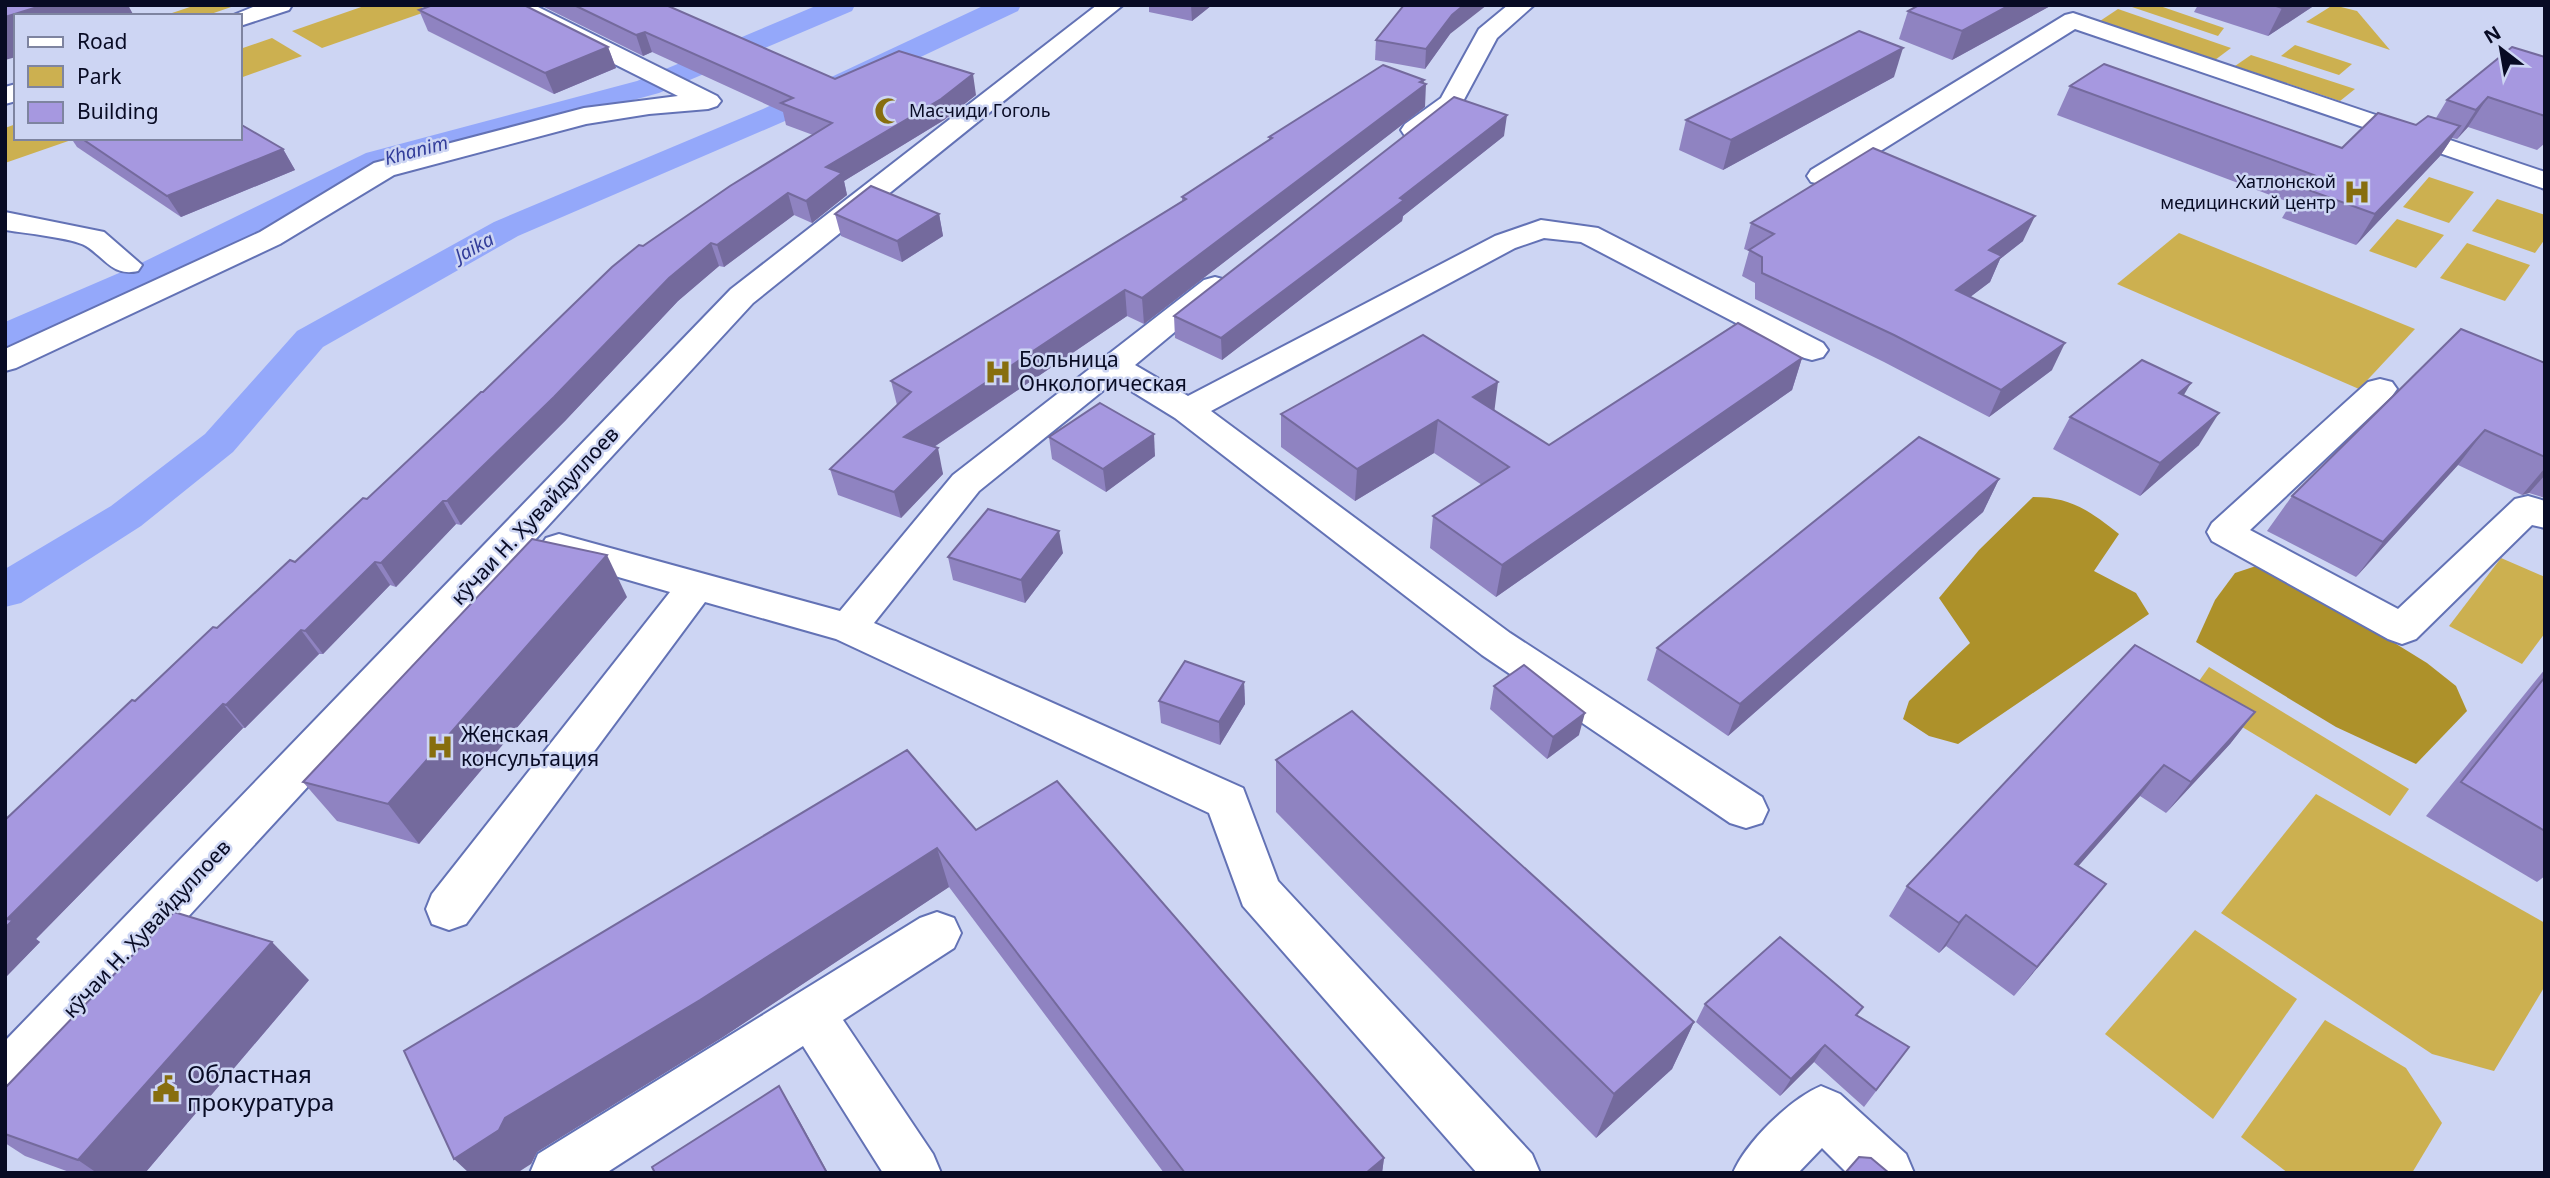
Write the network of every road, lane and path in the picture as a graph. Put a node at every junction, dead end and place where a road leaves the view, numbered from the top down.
1 (281, 5) edge
2 (515, 5) edge
3 (1112, 5) edge
4 (1523, 5) edge
5 (242, 18) edge
6 (1396, 144) edge
7 (1821, 176) edge
8 (2545, 181) edge
9 (5, 221) edge
10 (127, 265) dead end
11 (1233, 272) edge
12 (1812, 350) dead end
13 (5, 361) edge
14 (1113, 366) junction
15 (2380, 389) dead end
16 (1187, 410) junction
17 (2545, 516) edge
18 (516, 535) junction
19 (696, 586) junction
20 (848, 628) junction
21 (1746, 810) dead end
22 (449, 909) dead end
23 (937, 933) dead end
24 (810, 1013) junction
25 (5, 1078) edge
26 (556, 1173) edge
27 (914, 1173) edge
28 (1513, 1173) edge
29 (1760, 1173) edge
30 (1887, 1173) edge

1 - 5 street
2 - 13 street
3 - 18 street, кӯчаи Н. Ҳувайдуллоев
4 - 6 street
7 - 8 street
9 - 10 street
11 - 14 street
12 - 16 street
14 - 16 street
14 - 20 street
15 - 17 street
16 - 21 street
18 - 19 street
18 - 25 street, кӯчаи Н. Ҳувайдуллоев
19 - 20 street
19 - 22 street
20 - 28 street
23 - 24 street
24 - 26 street
24 - 27 street
29 - 30 street

